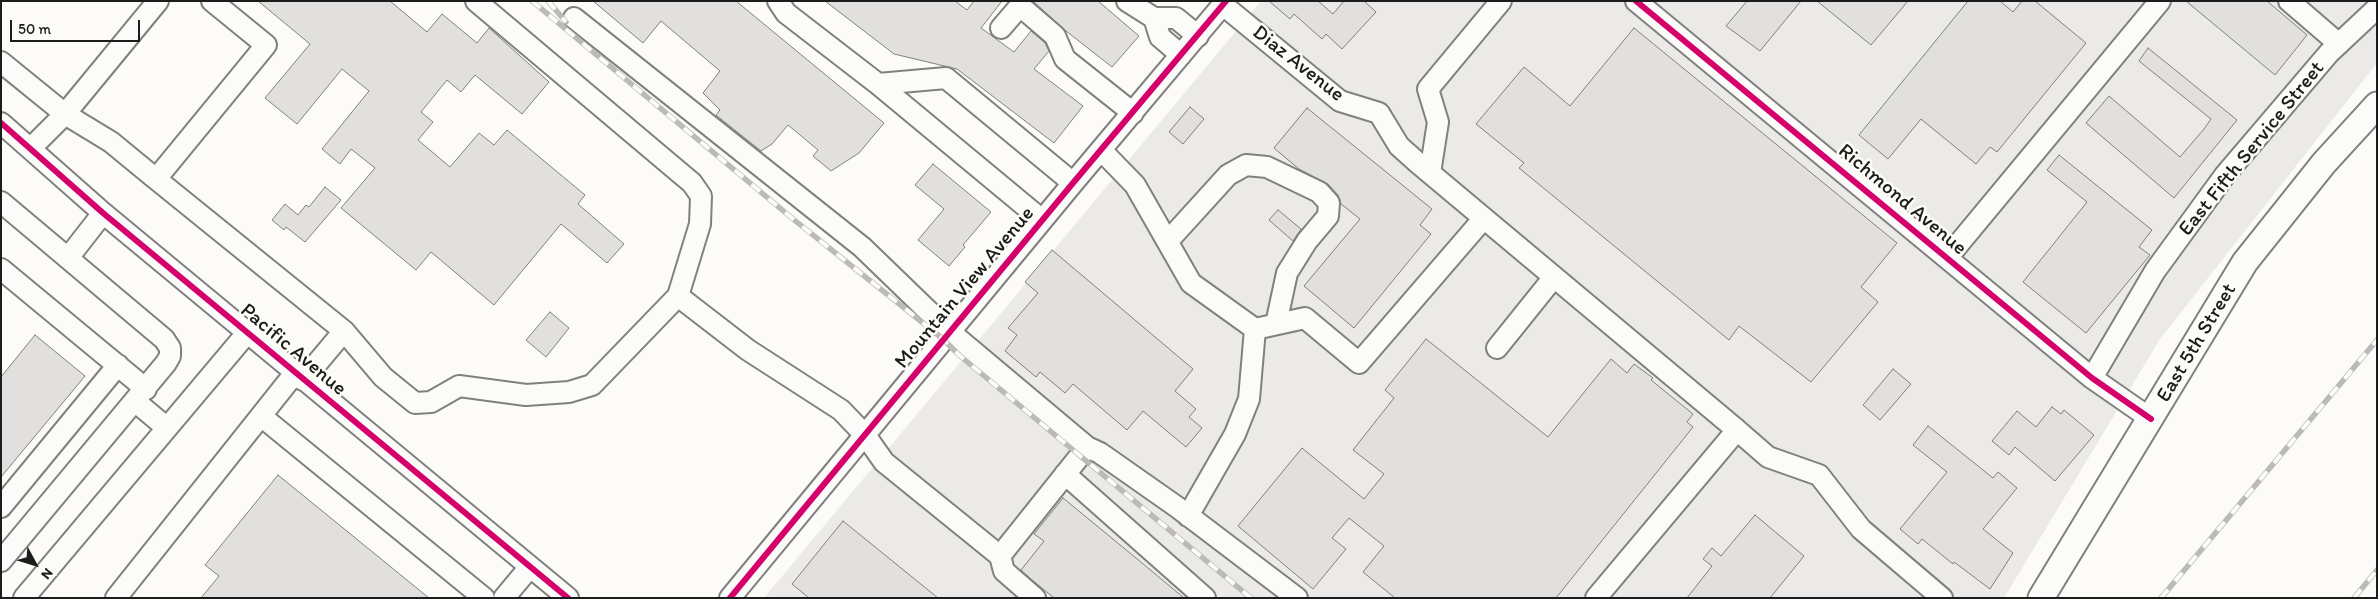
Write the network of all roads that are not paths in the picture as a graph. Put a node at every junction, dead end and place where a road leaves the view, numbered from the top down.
1 (158, 1) edge
2 (212, 1) edge
3 (476, 1) edge
4 (778, 1) edge
5 (1127, 1) edge
6 (1501, 1) edge
7 (1636, 1) edge
8 (2160, 1) edge
9 (2289, 1) edge
10 (1225, 3) edge
11 (2377, 8) edge
12 (574, 18) dead end
13 (1154, 18) junction
14 (1001, 28) dead end
15 (1198, 36) junction
16 (2339, 44) junction
17 (1181, 55) junction
18 (1, 62) edge
19 (878, 84) junction
20 (2377, 105) edge
21 (1133, 113) junction
22 (65, 114) junction
23 (3, 128) edge
24 (31, 148) junction
25 (1101, 150) junction
26 (1430, 173) junction
27 (156, 179) junction
28 (1073, 183) junction
29 (1, 202) edge
30 (103, 213) junction
31 (1484, 218) junction
32 (1042, 220) junction
33 (1168, 241) junction
34 (68, 258) junction
35 (1947, 258) junction
36 (1, 269) edge
37 (1554, 277) junction
38 (678, 296) junction
39 (1276, 324) junction
40 (1255, 329) junction
41 (344, 331) junction
42 (950, 332) junction
43 (247, 333) junction
44 (1497, 348) dead end
45 (118, 365) junction
46 (299, 376) junction
47 (2092, 378) junction
48 (141, 395) junction
49 (261, 416) junction
50 (2151, 419) junction
51 (167, 428) junction
52 (1737, 430) junction
53 (865, 435) junction
54 (1087, 447) junction
55 (1065, 474) junction
56 (1, 507) edge
57 (1188, 516) junction
58 (1000, 556) junction
59 (1, 561) edge
60 (529, 568) junction
61 (24, 598) edge
62 (116, 598) edge
63 (484, 598) edge
64 (504, 598) edge
65 (568, 598) edge
66 (730, 598) edge
67 (1035, 598) edge
68 (1205, 598) edge
69 (1297, 598) edge
70 (1596, 598) edge
71 (1942, 598) edge
72 (2041, 598) edge

1 - 22 street
2 - 27 street
3 - 38 street
4 - 19 street
5 - 13 street
6 - 26 street
7 - 35 street, Richmond Avenue
8 - 35 street
9 - 16 street
10 - 15 street, Mountain View Avenue
10 - 26 street, Diaz Avenue
11 - 16 street, East Fifth Service Street
12 - 42 street
13 - 15 street
13 - 17 street
14 - 21 street
15 - 17 street, Mountain View Avenue
16 - 47 street, East Fifth Service Street
17 - 21 street, Mountain View Avenue
18 - 22 street
19 - 28 street
19 - 32 street
20 - 50 main road, East 5th Street
21 - 25 street, Mountain View Avenue
22 - 24 street
22 - 27 street
23 - 24 street, Pacific Avenue
24 - 30 street, Pacific Avenue
25 - 28 street, Mountain View Avenue
25 - 33 street
26 - 31 street
27 - 41 street
28 - 32 street, Mountain View Avenue
29 - 34 street
30 - 34 street
30 - 43 street, Pacific Avenue
31 - 37 street
31 - 39 street
32 - 42 street, Mountain View Avenue
33 - 39 street
33 - 40 street
34 - 48 street
35 - 47 street, Richmond Avenue
36 - 45 street
37 - 44 street
37 - 52 street
38 - 41 street
38 - 53 street
39 - 40 street
40 - 57 street
41 - 46 street
42 - 53 street, Mountain View Avenue
42 - 54 street
43 - 46 street, Pacific Avenue
43 - 51 street
45 - 48 street
45 - 56 street
46 - 49 street
46 - 60 street, Pacific Avenue
47 - 50 street, Richmond Avenue
48 - 51 street
48 - 59 street
49 - 62 street
49 - 63 street
50 - 72 main road, East 5th Street
51 - 61 street
52 - 70 street
52 - 71 street
53 - 58 street
53 - 66 street, Mountain View Avenue
54 - 55 street
54 - 57 street
55 - 58 street
55 - 68 street
57 - 69 street
58 - 67 street
60 - 64 street
60 - 65 street, Pacific Avenue

